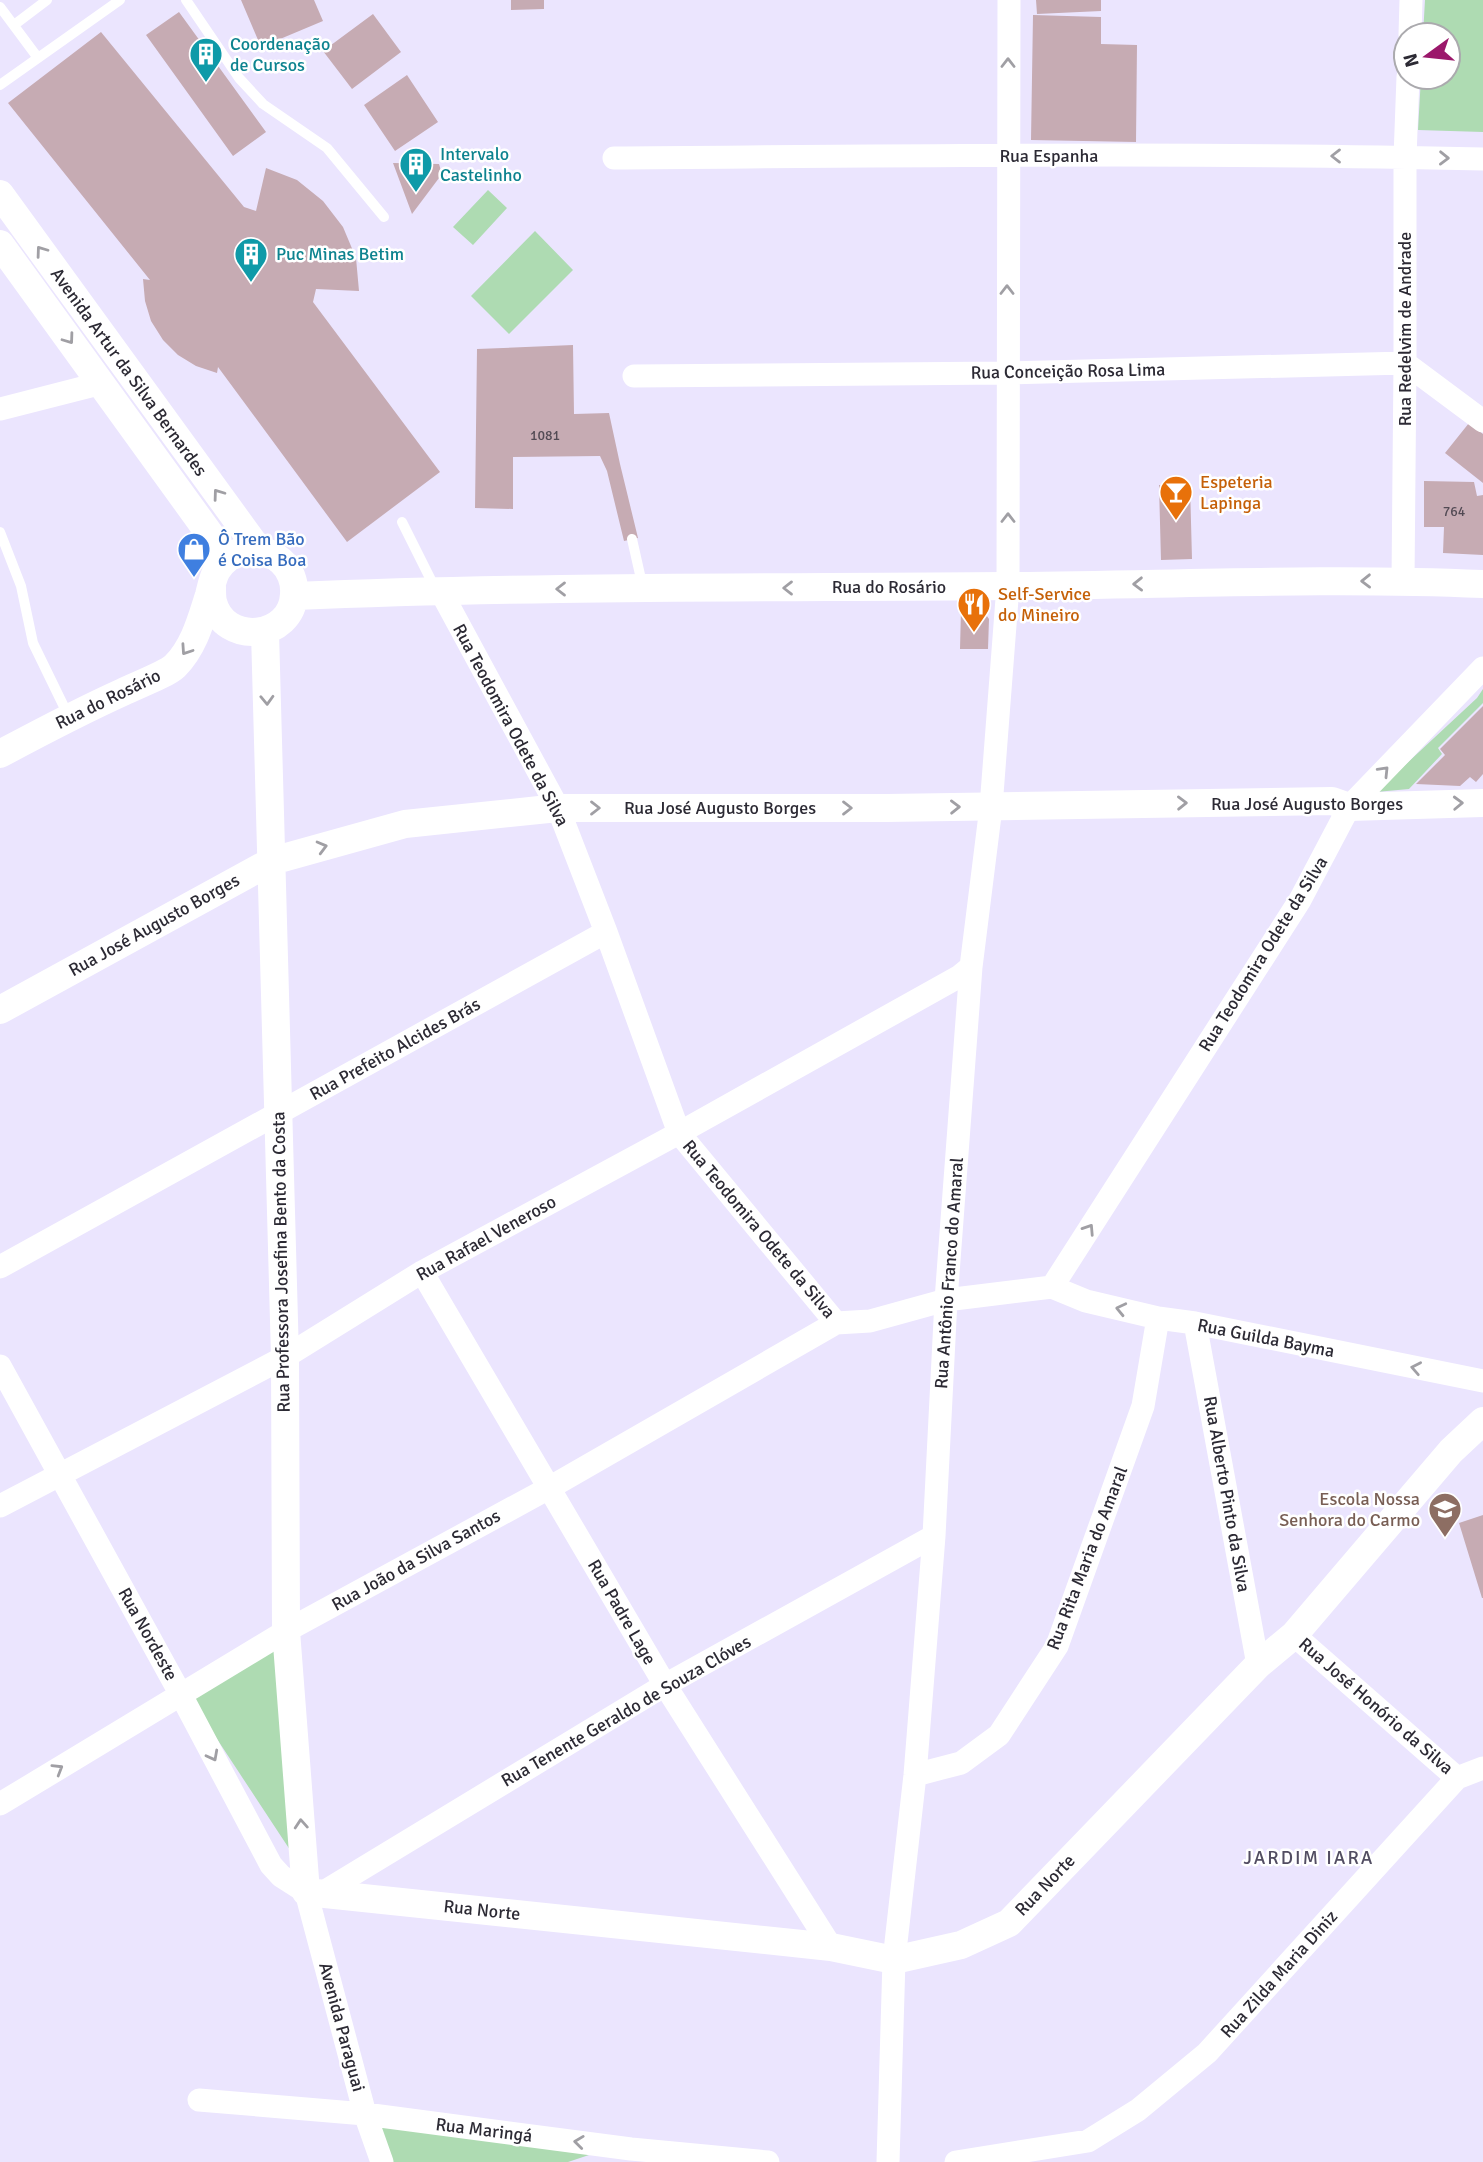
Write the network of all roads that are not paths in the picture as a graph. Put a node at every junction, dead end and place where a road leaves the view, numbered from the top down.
1 (120, 0) edge
2 (186, 0) edge
3 (1009, 0) edge
4 (1411, 0) edge
5 (44, 1) edge
6 (0, 7) edge
7 (1410, 21) edge
8 (13, 25) junction
9 (38, 58) junction
10 (0, 85) edge
11 (1407, 91) edge
12 (1007, 156) junction
13 (1405, 157) junction
14 (614, 158) dead end
15 (1483, 159) edge
16 (0, 194) edge
17 (384, 217) dead end
18 (0, 244) edge
19 (1405, 363) junction
20 (1007, 373) junction
21 (634, 376) dead end
22 (102, 383) junction
23 (0, 409) edge
24 (1483, 421) edge
25 (402, 522) dead end
26 (0, 532) edge
27 (632, 539) dead end
28 (258, 550) junction
29 (227, 558) junction
30 (1403, 581) junction
31 (1483, 584) edge
32 (1008, 586) junction
33 (212, 587) junction
34 (644, 589) junction
35 (438, 590) junction
36 (295, 596) junction
37 (265, 632) junction
38 (1483, 668) edge
39 (69, 717) junction
40 (0, 754) edge
41 (1483, 803) edge
42 (991, 807) junction
43 (1349, 807) junction
44 (558, 808) junction
45 (272, 861) junction
46 (606, 932) junction
47 (971, 967) junction
48 (0, 1010) edge
49 (278, 1113) junction
50 (679, 1133) junction
51 (0, 1267) edge
52 (422, 1272) junction
53 (1052, 1287) junction
54 (946, 1300) junction
55 (1158, 1318) junction
56 (836, 1323) junction
57 (1195, 1323) junction
58 (285, 1357) junction
59 (0, 1366) edge
60 (1483, 1381) edge
61 (1483, 1421) edge
62 (61, 1474) junction
63 (549, 1488) junction
64 (0, 1506) edge
65 (933, 1536) junction
66 (286, 1631) junction
67 (1294, 1635) junction
68 (1258, 1665) junction
69 (665, 1685) junction
70 (181, 1695) junction
71 (1483, 1768) edge
72 (915, 1775) junction
73 (1457, 1778) junction
74 (0, 1804) edge
75 (314, 1893) junction
76 (831, 1947) junction
77 (894, 1960) junction
78 (199, 2100) dead end
79 (365, 2114) junction
80 (631, 2149) junction
81 (382, 2162) edge
82 (595, 2162) edge
83 (768, 2162) edge
84 (888, 2162) edge
85 (956, 2162) edge

1 - 9 lane
2 - 17 lane
12 -> 3 street, Rua Antônio Franco do Amaral
4 - 7 street
5 - 8 lane
6 - 8 lane
8 - 9 lane
9 - 10 lane
11 - 13 street, Rua Redelvim de Andrade
13 -> 12 street, Rua Espanha
12 - 14 street, Rua Espanha
20 -> 12 street, Rua Antônio Franco do Amaral
13 -> 15 street, Rua Espanha
13 - 19 street, Rua Redelvim de Andrade
28 -> 16 street, Avenida Artur da Silva Bernardes
18 -> 22 street, Avenida Artur da Silva Bernardes
19 - 20 street, Rua Conceição Rosa Lima
19 - 24 street
19 - 30 street, Rua Redelvim de Andrade
20 - 21 street, Rua Conceição Rosa Lima
32 -> 20 street, Rua Antônio Franco do Amaral
22 - 23 street
22 - 29 street, Avenida Artur da Silva Bernardes
25 - 35 lane
26 - 39 lane
27 - 34 lane
28 - 29 street
28 - 36 street
29 - 33 street
30 - 31 street, Rua do Rosário
30 -> 32 street, Rua do Rosário
32 -> 34 street, Rua do Rosário
32 - 42 street, Rua Antônio Franco do Amaral
33 - 37 street
33 -> 39 street, Rua do Rosário
34 -> 35 street, Rua do Rosário
35 - 36 street, Rua do Rosário
35 - 44 street, Rua Teodomira Odete da Silva
36 - 37 street
37 -> 45 street, Rua Professora Josefina Bento da Costa
43 -> 38 street, Rua Teodomira Odete da Silva
39 - 40 street, Rua do Rosário
43 -> 41 street, Rua José Augusto Borges
42 -> 43 street, Rua José Augusto Borges
44 -> 42 street, Rua José Augusto Borges
42 - 47 street, Rua Antônio Franco do Amaral
53 -> 43 street, Rua Teodomira Odete da Silva
45 -> 44 street, Rua José Augusto Borges
44 - 46 street, Rua Teodomira Odete da Silva
45 - 48 street, Rua José Augusto Borges
45 - 49 street, Rua Professora Josefina Bento da Costa
46 - 49 street, Rua Prefeito Alcides Brás
46 - 50 street, Rua Teodomira Odete da Silva
47 - 50 street, Rua Rafael Veneroso
47 - 54 street, Rua Antônio Franco do Amaral
49 - 51 street, Rua Prefeito Alcides Brás
49 - 58 street, Rua Professora Josefina Bento da Costa
50 - 52 street, Rua Rafael Veneroso
50 - 56 street, Rua Teodomira Odete da Silva
52 - 58 street, Rua Rafael Veneroso
52 - 63 street, Rua Padre Lage
53 - 54 street, Rua Teodomira Odete da Silva
55 -> 53 street, Rua Guilda Bayma
54 - 56 street, Rua Teodomira Odete da Silva
54 - 65 street, Rua Antônio Franco do Amaral
55 - 57 street, Rua Guilda Bayma
55 - 72 street, Rua Rita Maria do Amaral
56 - 63 street, Rua João da Silva Santos
60 -> 57 street, Rua Guilda Bayma
57 - 68 street, Rua Alberto Pinto da Silva
58 - 62 street, Rua Rafael Veneroso
58 - 66 street, Rua Professora Josefina Bento da Costa
59 - 62 street, Rua Nordeste
61 - 67 street, Rua Norte
62 - 64 street, Rua Rafael Veneroso
62 - 70 street, Rua Nordeste
63 - 66 street, Rua João da Silva Santos
63 - 69 street, Rua Padre Lage
65 - 69 street, Rua Tenente Geraldo de Souza Clóves
65 - 72 street, Rua Antônio Franco do Amaral
66 - 70 street, Rua João da Silva Santos
75 -> 66 street, Rua Professora Josefina Bento da Costa
67 - 68 street, Rua Norte
67 - 73 street, Rua José Honório da Silva
68 - 77 street, Rua Norte
69 - 75 street, Rua Tenente Geraldo de Souza Clóves
69 - 76 street, Rua Padre Lage
74 -> 70 street, Rua João da Silva Santos
70 -> 75 street, Rua Nordeste
71 - 73 street, Rua Zilda Maria Diniz
72 - 77 street, Rua Antônio Franco do Amaral
73 - 85 street, Rua Zilda Maria Diniz
75 - 76 street, Rua Norte
75 - 79 street, Avenida Paraguai
76 - 77 street, Rua Norte
77 - 84 street, Rua Antônio Franco do Amaral
78 - 79 street, Rua Maringá
80 -> 79 street, Rua Maringá
79 - 81 street, Avenida Paraguai
80 - 82 street
80 - 83 street, Rua Maringá

